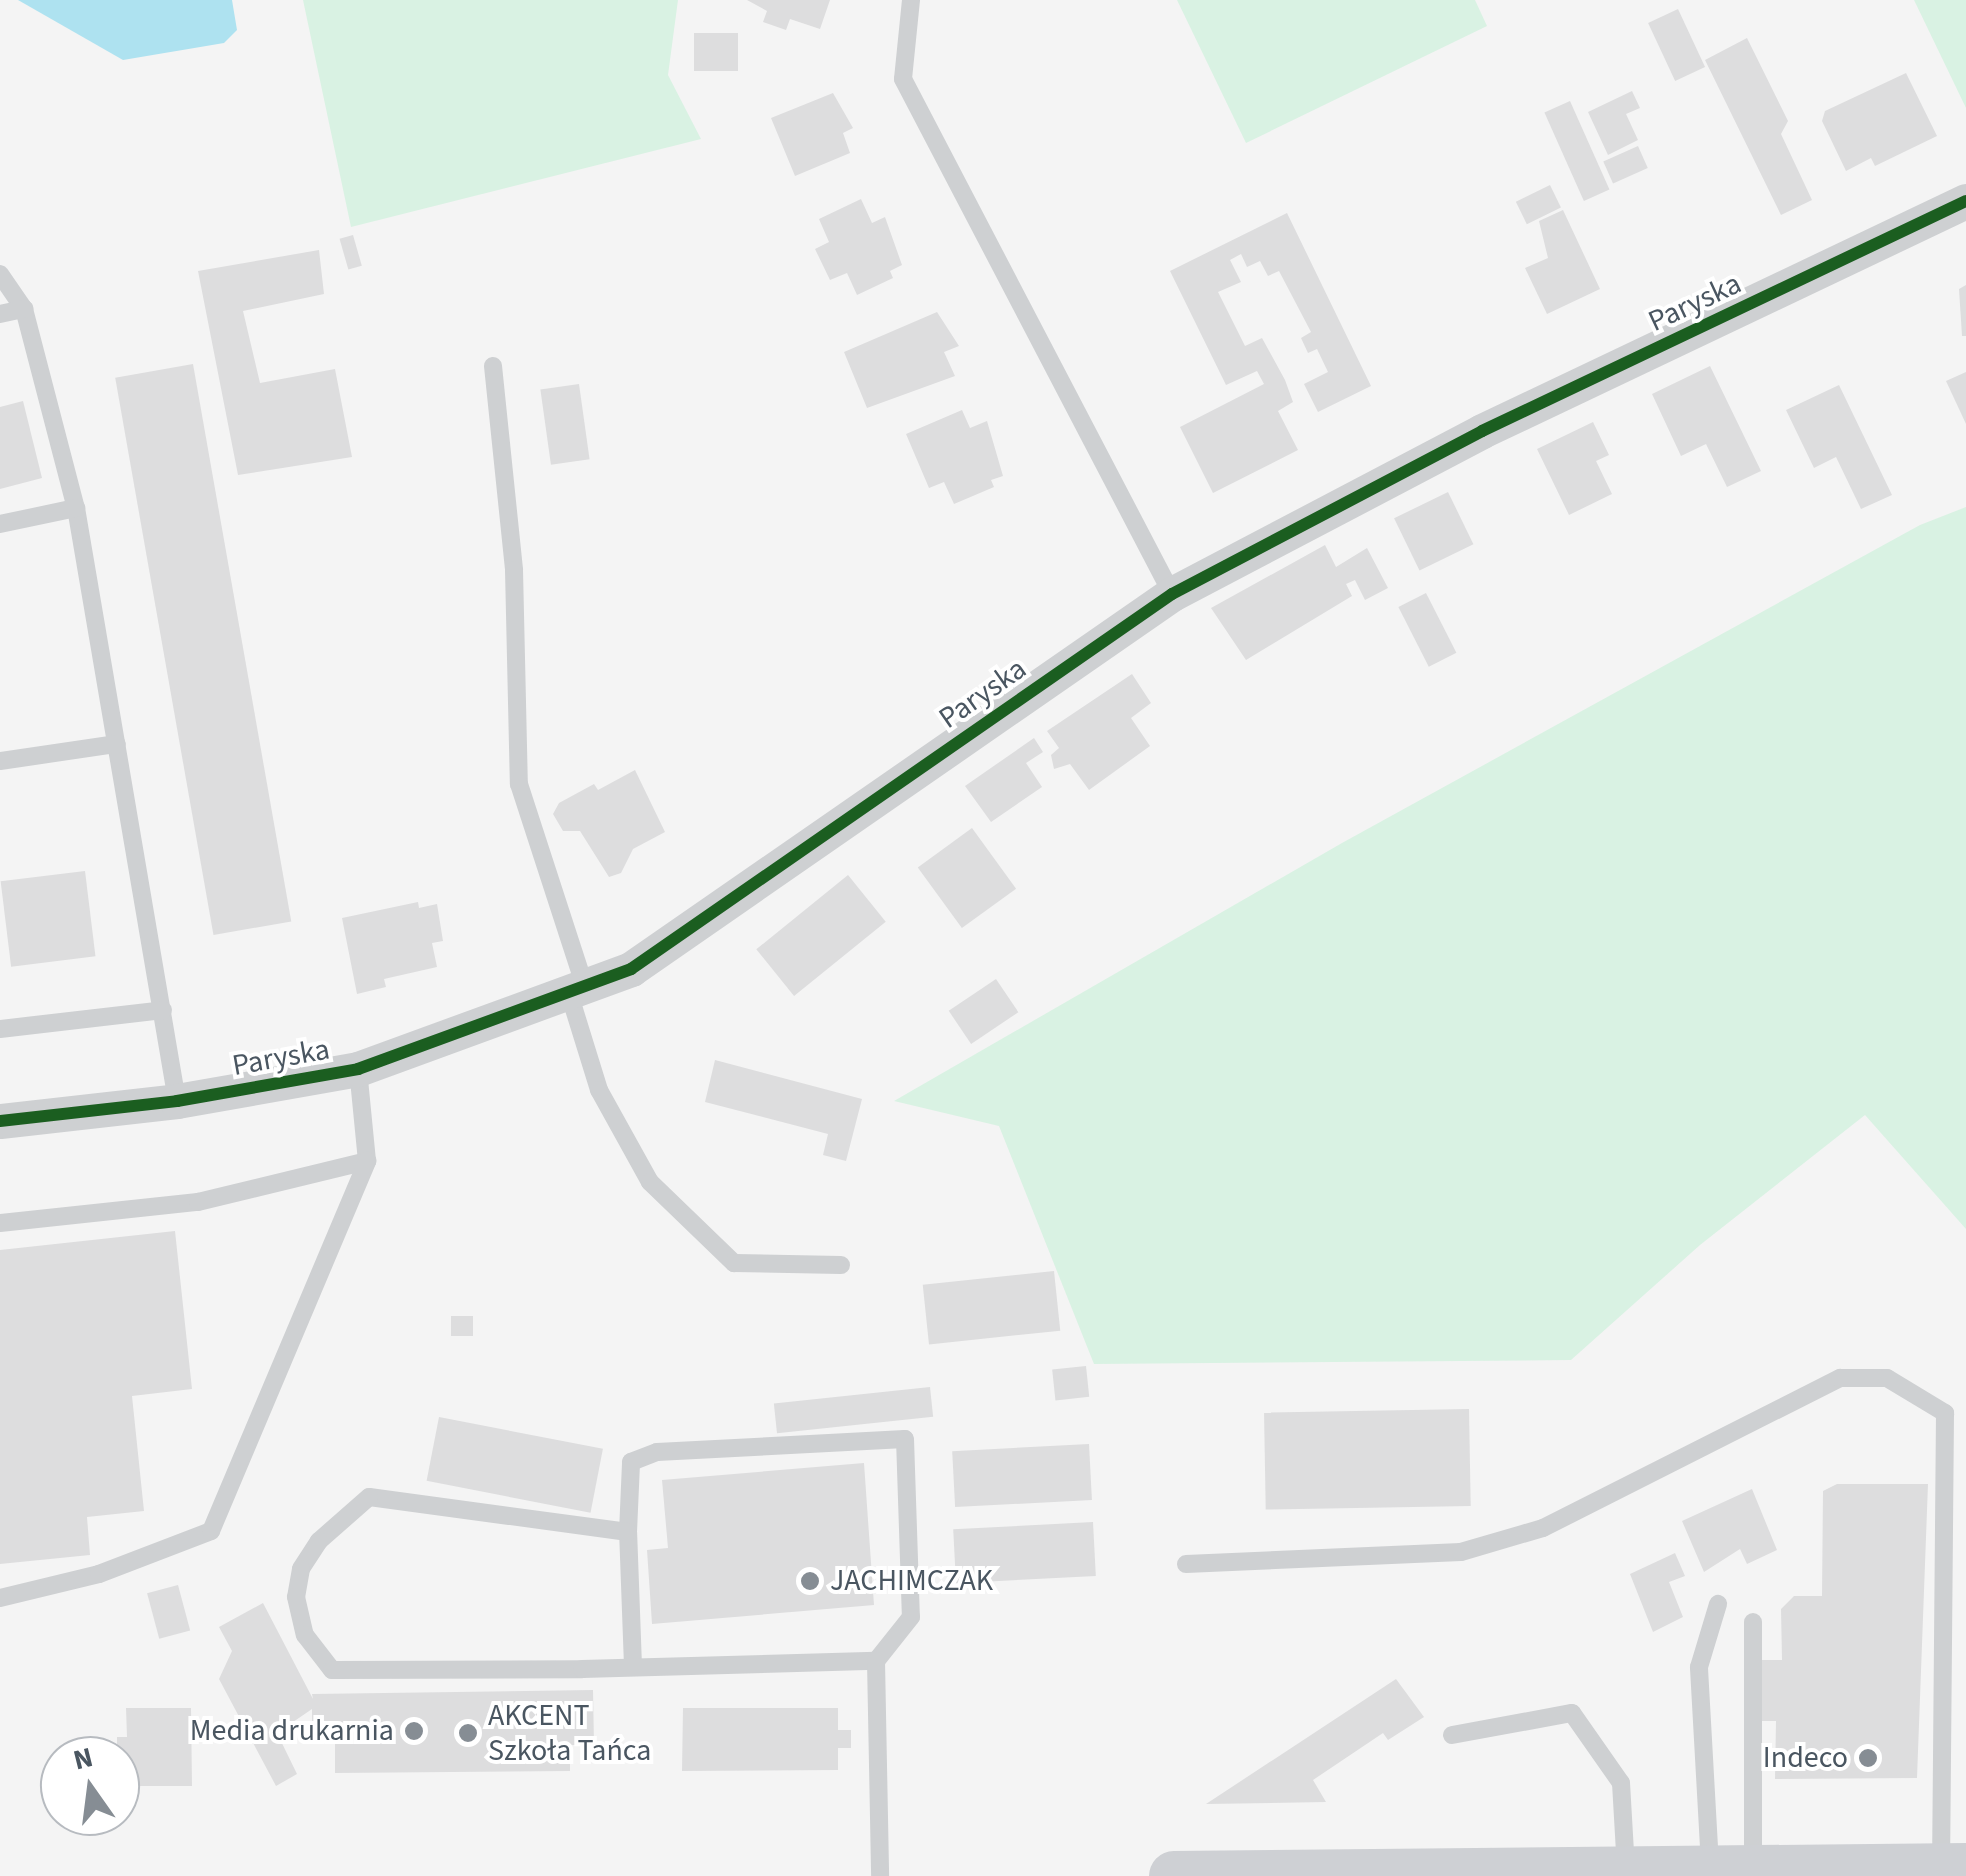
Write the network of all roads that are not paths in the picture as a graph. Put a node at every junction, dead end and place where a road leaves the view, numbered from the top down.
1 (911, 0) edge
2 (1966, 201) edge
3 (0, 274) edge
4 (24, 309) junction
5 (0, 314) edge
6 (493, 366) dead end
7 (76, 508) junction
8 (0, 524) edge
9 (1172, 594) junction
10 (117, 744) junction
11 (0, 761) edge
12 (577, 990) junction
13 (163, 1010) junction
14 (0, 1029) edge
15 (358, 1070) junction
16 (177, 1102) junction
17 (0, 1121) edge
18 (367, 1161) junction
19 (0, 1223) edge
20 (841, 1266) dead end
21 (628, 1532) junction
22 (1186, 1564) dead end
23 (0, 1598) edge
24 (1718, 1604) dead end
25 (1753, 1622) dead end
26 (876, 1661) junction
27 (633, 1666) junction
28 (1452, 1735) dead end
29 (1954, 1869) edge
30 (1626, 1871) junction
31 (1731, 1871) junction
32 (880, 1876) edge
33 (1174, 1876) edge

1 - 9 lane
2 - 9 street, Paryska
3 - 4 lane
4 - 5 lane
4 - 7 lane
6 - 12 lane
7 - 8 lane
7 - 10 lane
9 - 12 street, Paryska
10 - 11 lane
10 - 13 lane
12 - 15 street, Paryska
12 - 20 lane
13 - 14 lane
13 - 16 lane
15 - 16 street, Paryska
15 - 18 lane
16 - 17 street, Paryska
18 - 19 lane
18 - 23 lane
21 - 26 lane
21 - 27 lane
21 - 27 lane
22 - 29 lane
24 - 31 lane
25 - 31 lane
26 - 27 lane
26 - 32 lane
28 - 30 lane
29 - 31 main road
30 - 31 main road
30 - 33 main road

